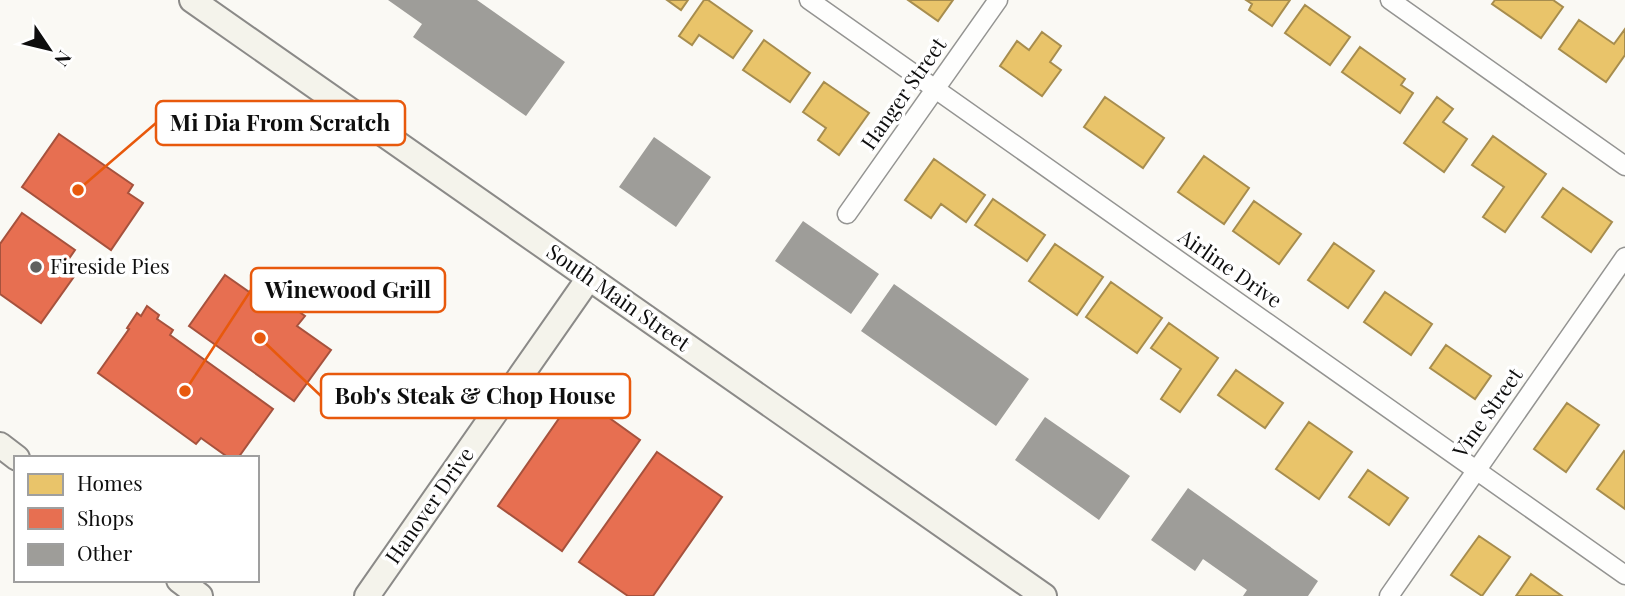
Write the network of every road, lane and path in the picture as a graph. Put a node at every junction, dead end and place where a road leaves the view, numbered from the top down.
1 (192, 0) edge
2 (809, 0) edge
3 (998, 0) edge
4 (1390, 0) edge
5 (935, 89) junction
6 (1625, 166) edge
7 (847, 214) dead end
8 (1625, 257) edge
9 (589, 278) junction
10 (0, 445) edge
11 (14, 456) edge
12 (1476, 470) junction
13 (1625, 575) edge
14 (182, 582) edge
15 (200, 596) edge
16 (367, 596) edge
17 (1044, 596) edge
18 (1389, 596) edge

1 - 9 main road, South Main Street
2 - 5 street, Airline Drive
3 - 5 street, Hanger Street
4 - 6 street
5 - 7 street, Hanger Street
5 - 12 street, Airline Drive
8 - 12 street, Vine Street
9 - 16 main road, Hanover Drive
9 - 17 main road, South Main Street
10 - 11 main road
12 - 13 street, Airline Drive
12 - 18 street, Vine Street
14 - 15 main road

